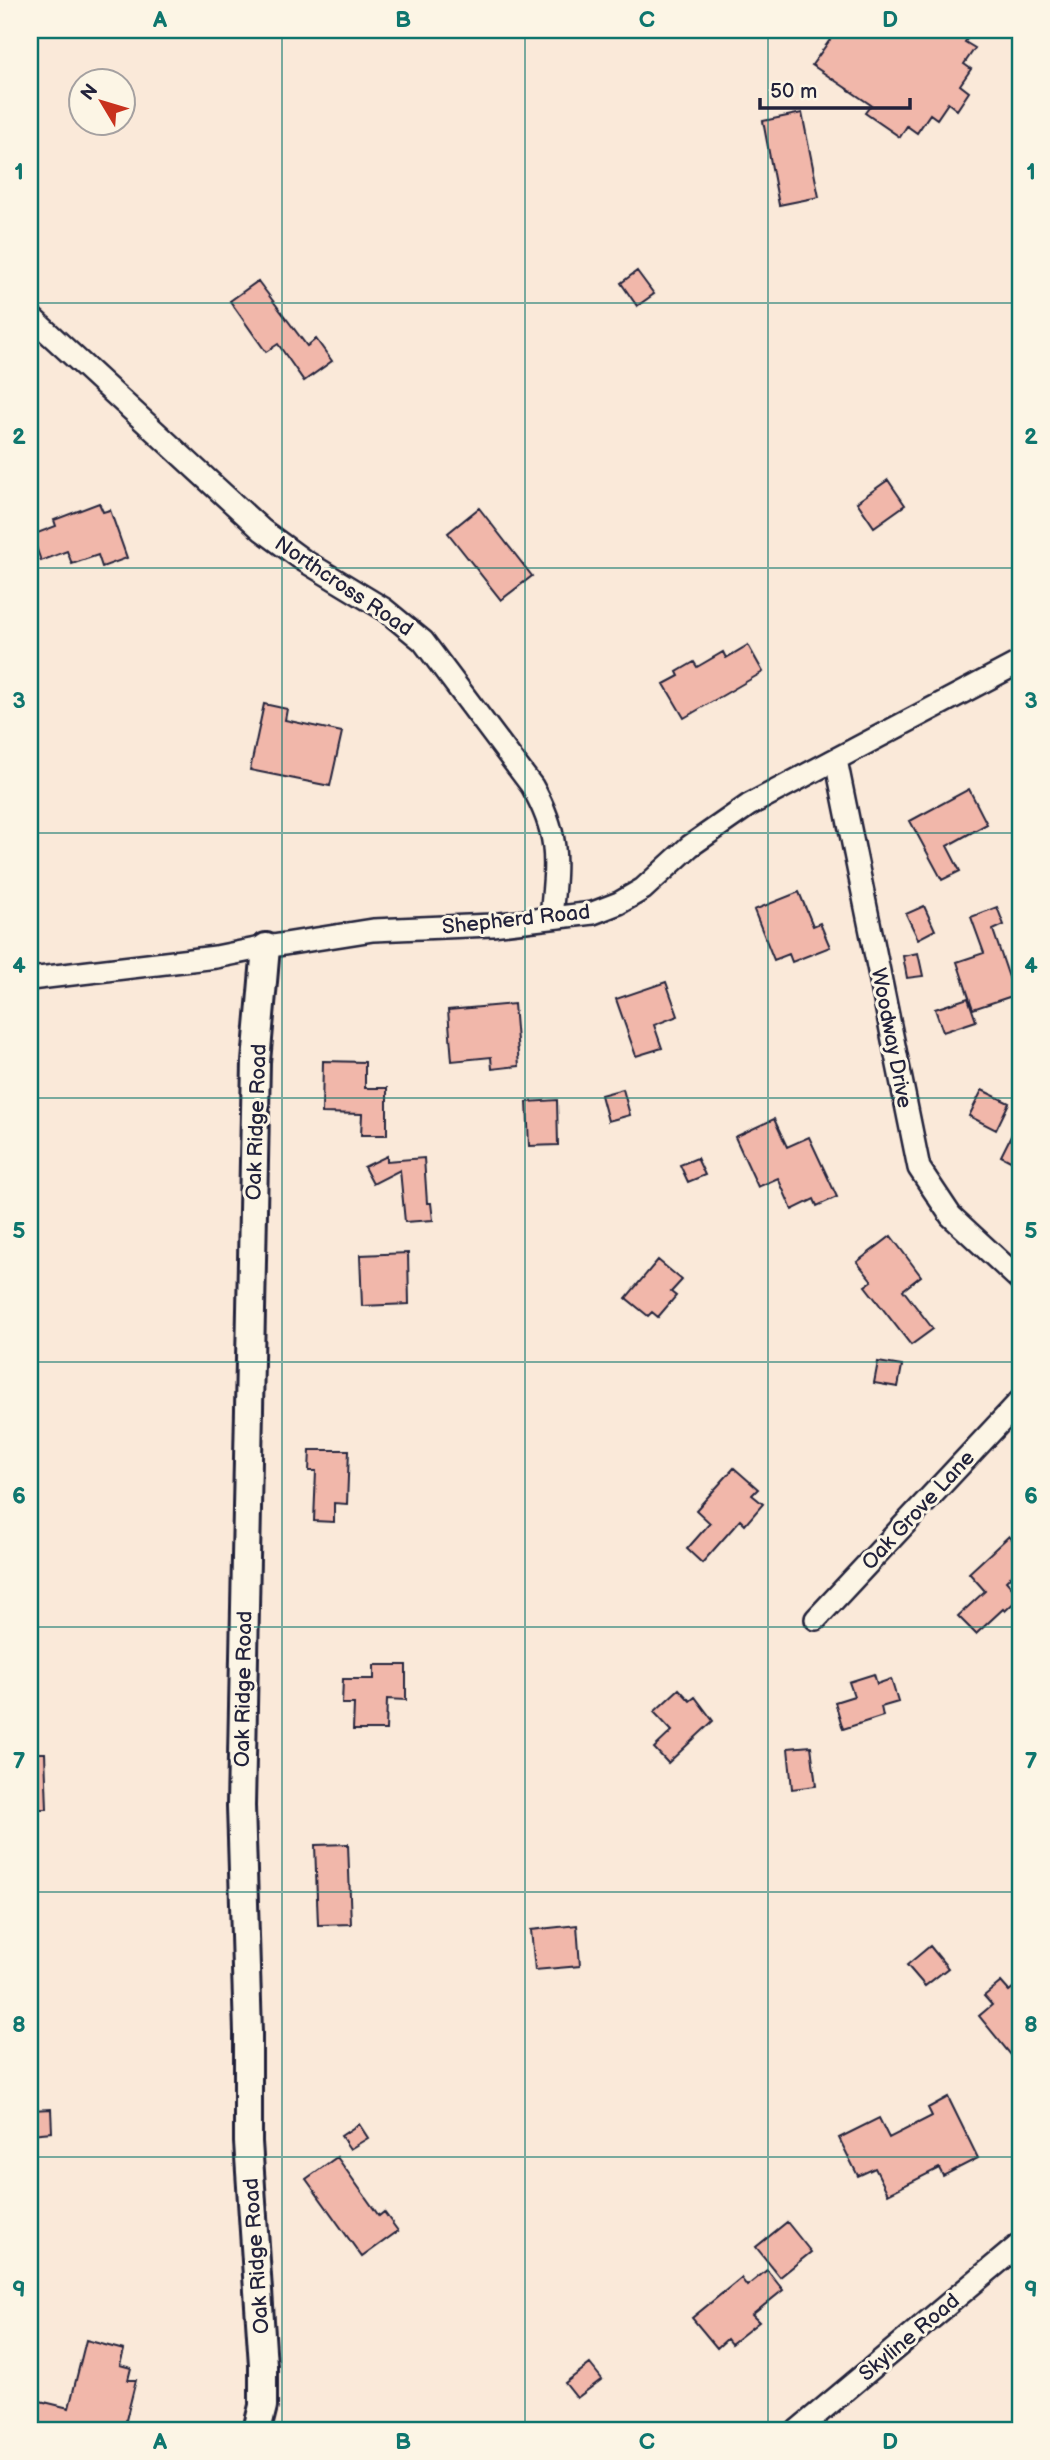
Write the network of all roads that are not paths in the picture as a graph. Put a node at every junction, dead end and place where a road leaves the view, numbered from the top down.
1 (30, 316) edge
2 (1020, 662) edge
3 (836, 760) junction
4 (551, 918) junction
5 (266, 947) junction
6 (30, 979) edge
7 (1020, 1280) edge
8 (1020, 1401) edge
9 (816, 1619) dead end
10 (1020, 2244) edge
11 (257, 2430) edge
12 (798, 2430) edge

1 - 4 street, Northcross Road
2 - 3 street, Shepherd Road
3 - 4 street, Shepherd Road
3 - 7 street, Woodway Drive
4 - 5 street, Shepherd Road
5 - 6 street, Shepherd Road
5 - 11 street, Oak Ridge Road
8 - 9 street, Oak Grove Lane
10 - 12 street, Skyline Road

